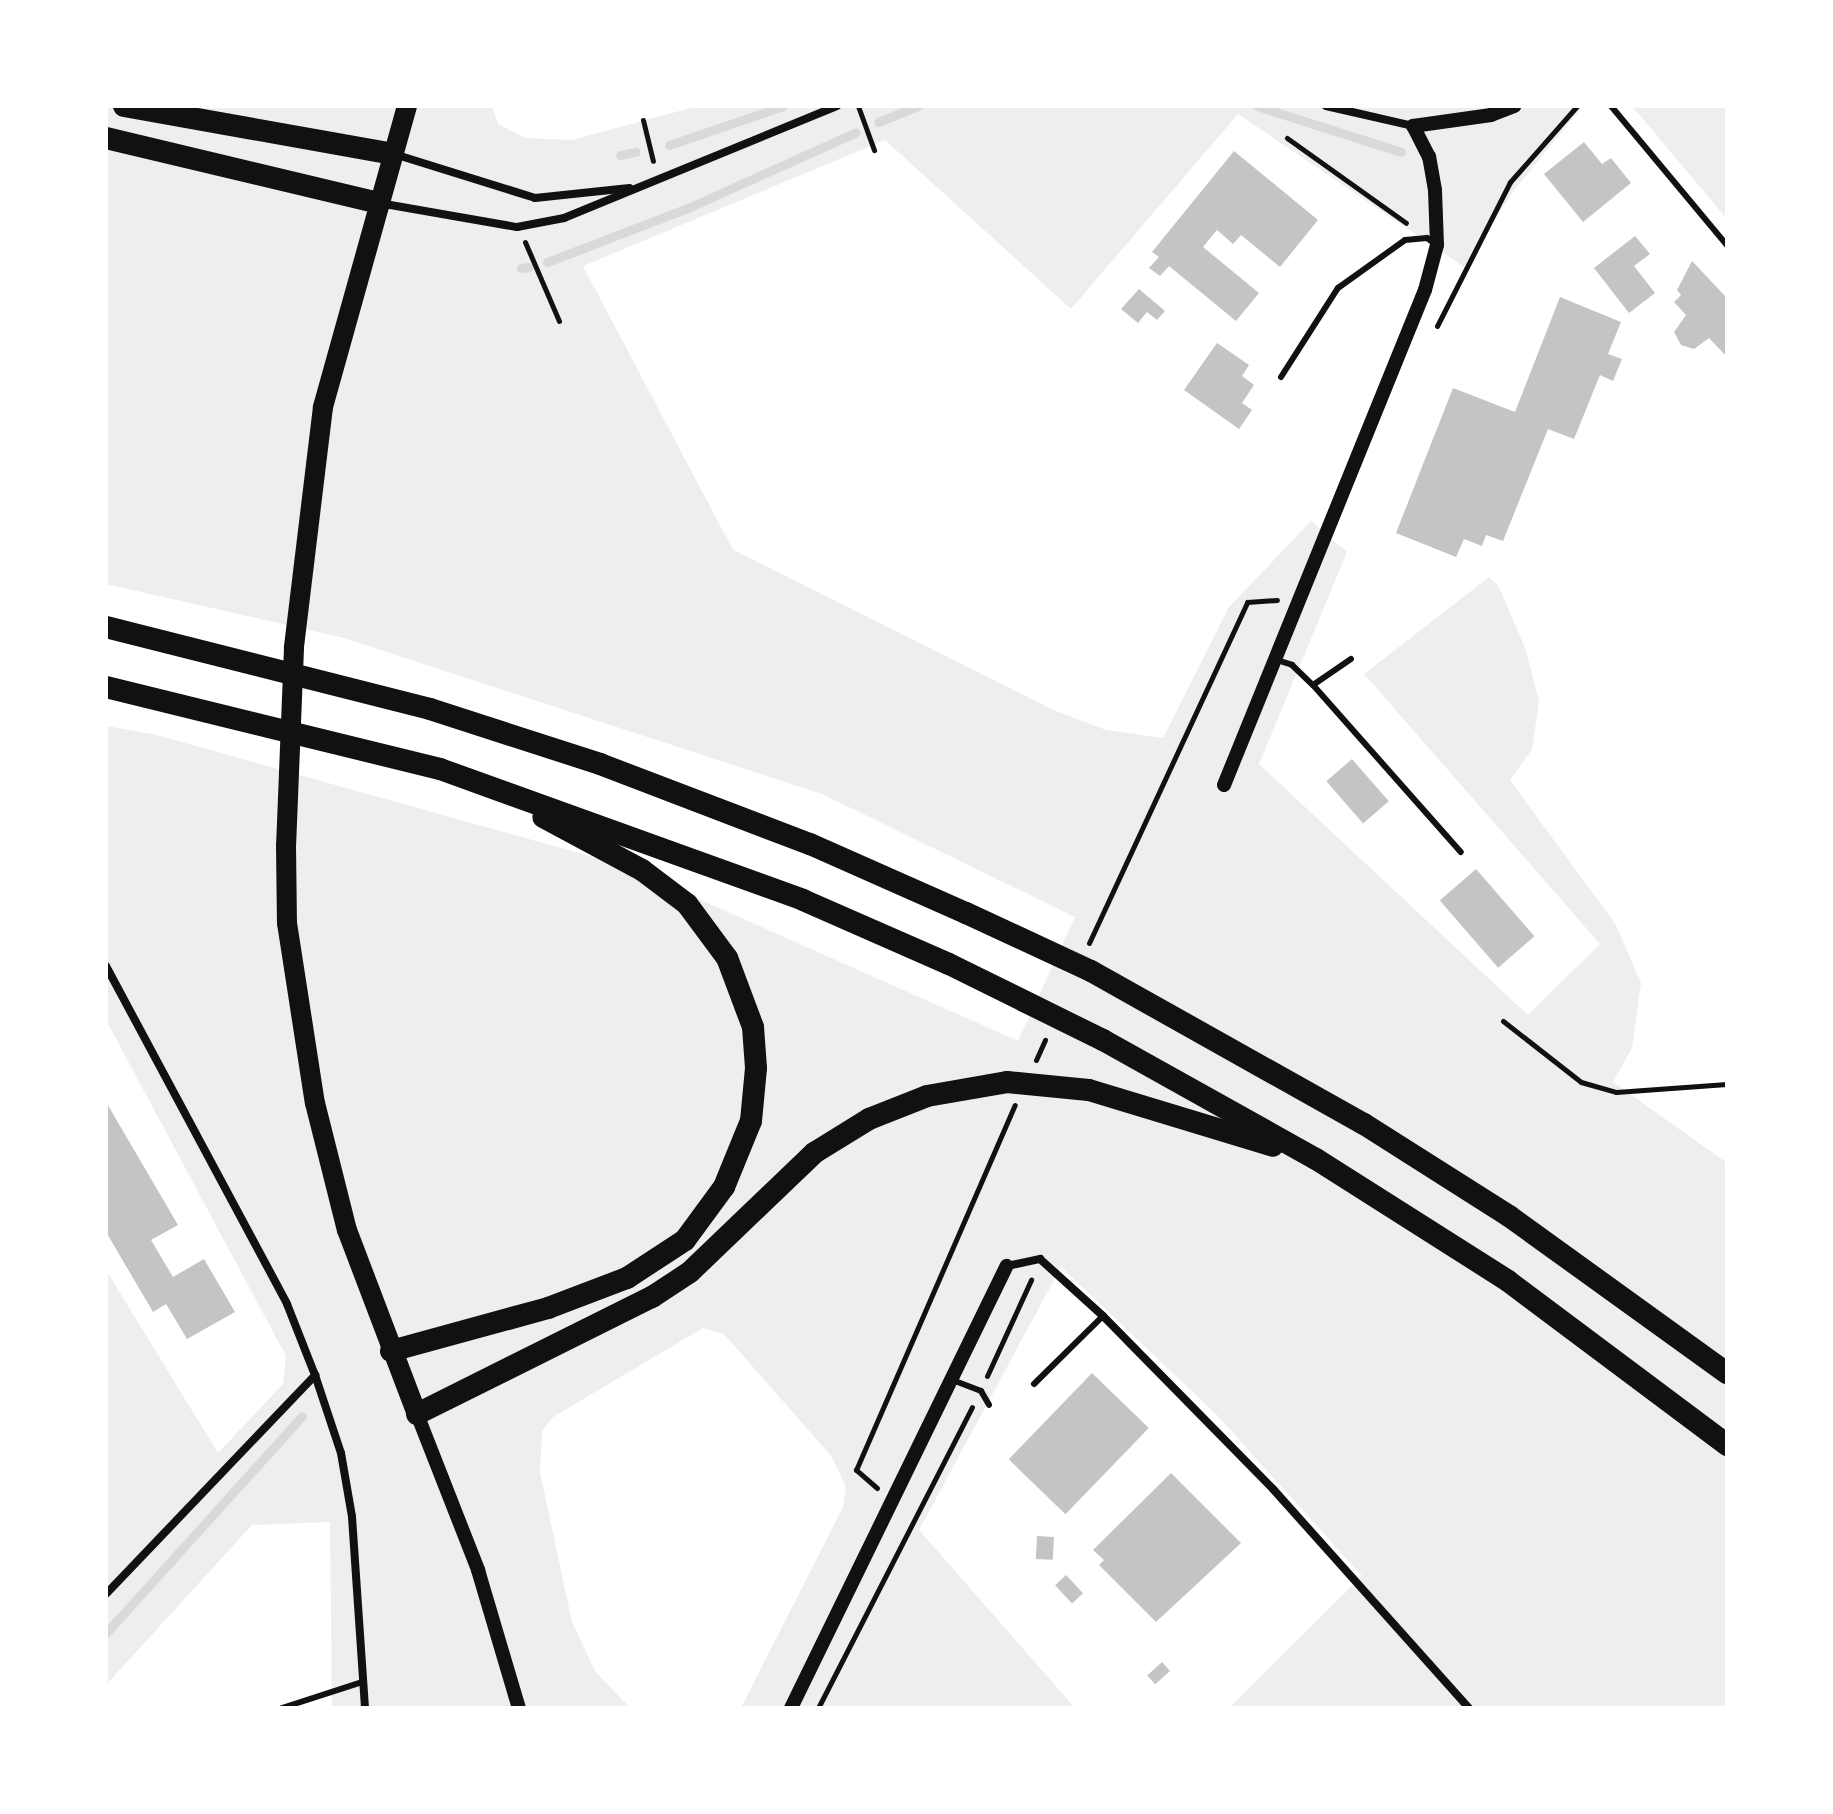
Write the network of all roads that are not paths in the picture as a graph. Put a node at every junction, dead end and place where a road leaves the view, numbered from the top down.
1 (124, 106) edge
2 (407, 106) edge
3 (837, 106) edge
4 (1326, 106) edge
5 (1514, 106) edge
6 (1611, 106) edge
7 (1413, 126) junction
8 (106, 138) edge
9 (393, 154) junction
10 (642, 187) junction
11 (379, 203) junction
12 (1437, 245) junction
13 (1727, 245) edge
14 (1281, 377) dead end
15 (106, 627) edge
16 (1271, 658) junction
17 (1351, 659) dead end
18 (1313, 685) junction
19 (106, 687) edge
20 (1224, 785) dead end
21 (489, 787) junction
22 (1461, 852) dead end
23 (106, 966) edge
24 (1316, 1159) junction
25 (1007, 1266) joint
26 (1103, 1316) junction
27 (391, 1351) junction
28 (1727, 1373) edge
29 (315, 1375) junction
30 (955, 1381) junction
31 (1034, 1384) dead end
32 (989, 1405) dead end
33 (417, 1414) junction
34 (1727, 1445) edge
35 (1273, 1489) junction
36 (1265, 1495) dead end
37 (106, 1594) edge
38 (362, 1682) junction
39 (282, 1708) edge
40 (365, 1708) edge
41 (519, 1708) edge
42 (791, 1708) edge
43 (1469, 1708) edge

1 - 9 highway
2 - 9 main road
3 - 10 street
4 - 7 street
5 - 7 street
6 - 13 lane
7 - 12 street
8 - 11 highway
9 - 10 street
9 - 11 main road
10 - 11 street
11 - 27 main road
12 - 14 lane
12 - 16 street
15 - 28 highway
16 - 18 lane
16 - 20 street
17 - 18 lane
18 - 22 lane
19 - 21 highway
21 - 24 highway
21 - 27 highway
23 - 29 street
24 - 33 highway
24 - 34 highway
25 - 26 street
25 - 30 street
26 - 31 lane
26 - 35 street
27 - 33 main road
29 - 37 street
29 - 38 street
30 - 32 lane
30 - 42 street
33 - 41 street
35 - 36 lane
35 - 43 street
38 - 39 lane
38 - 40 street

